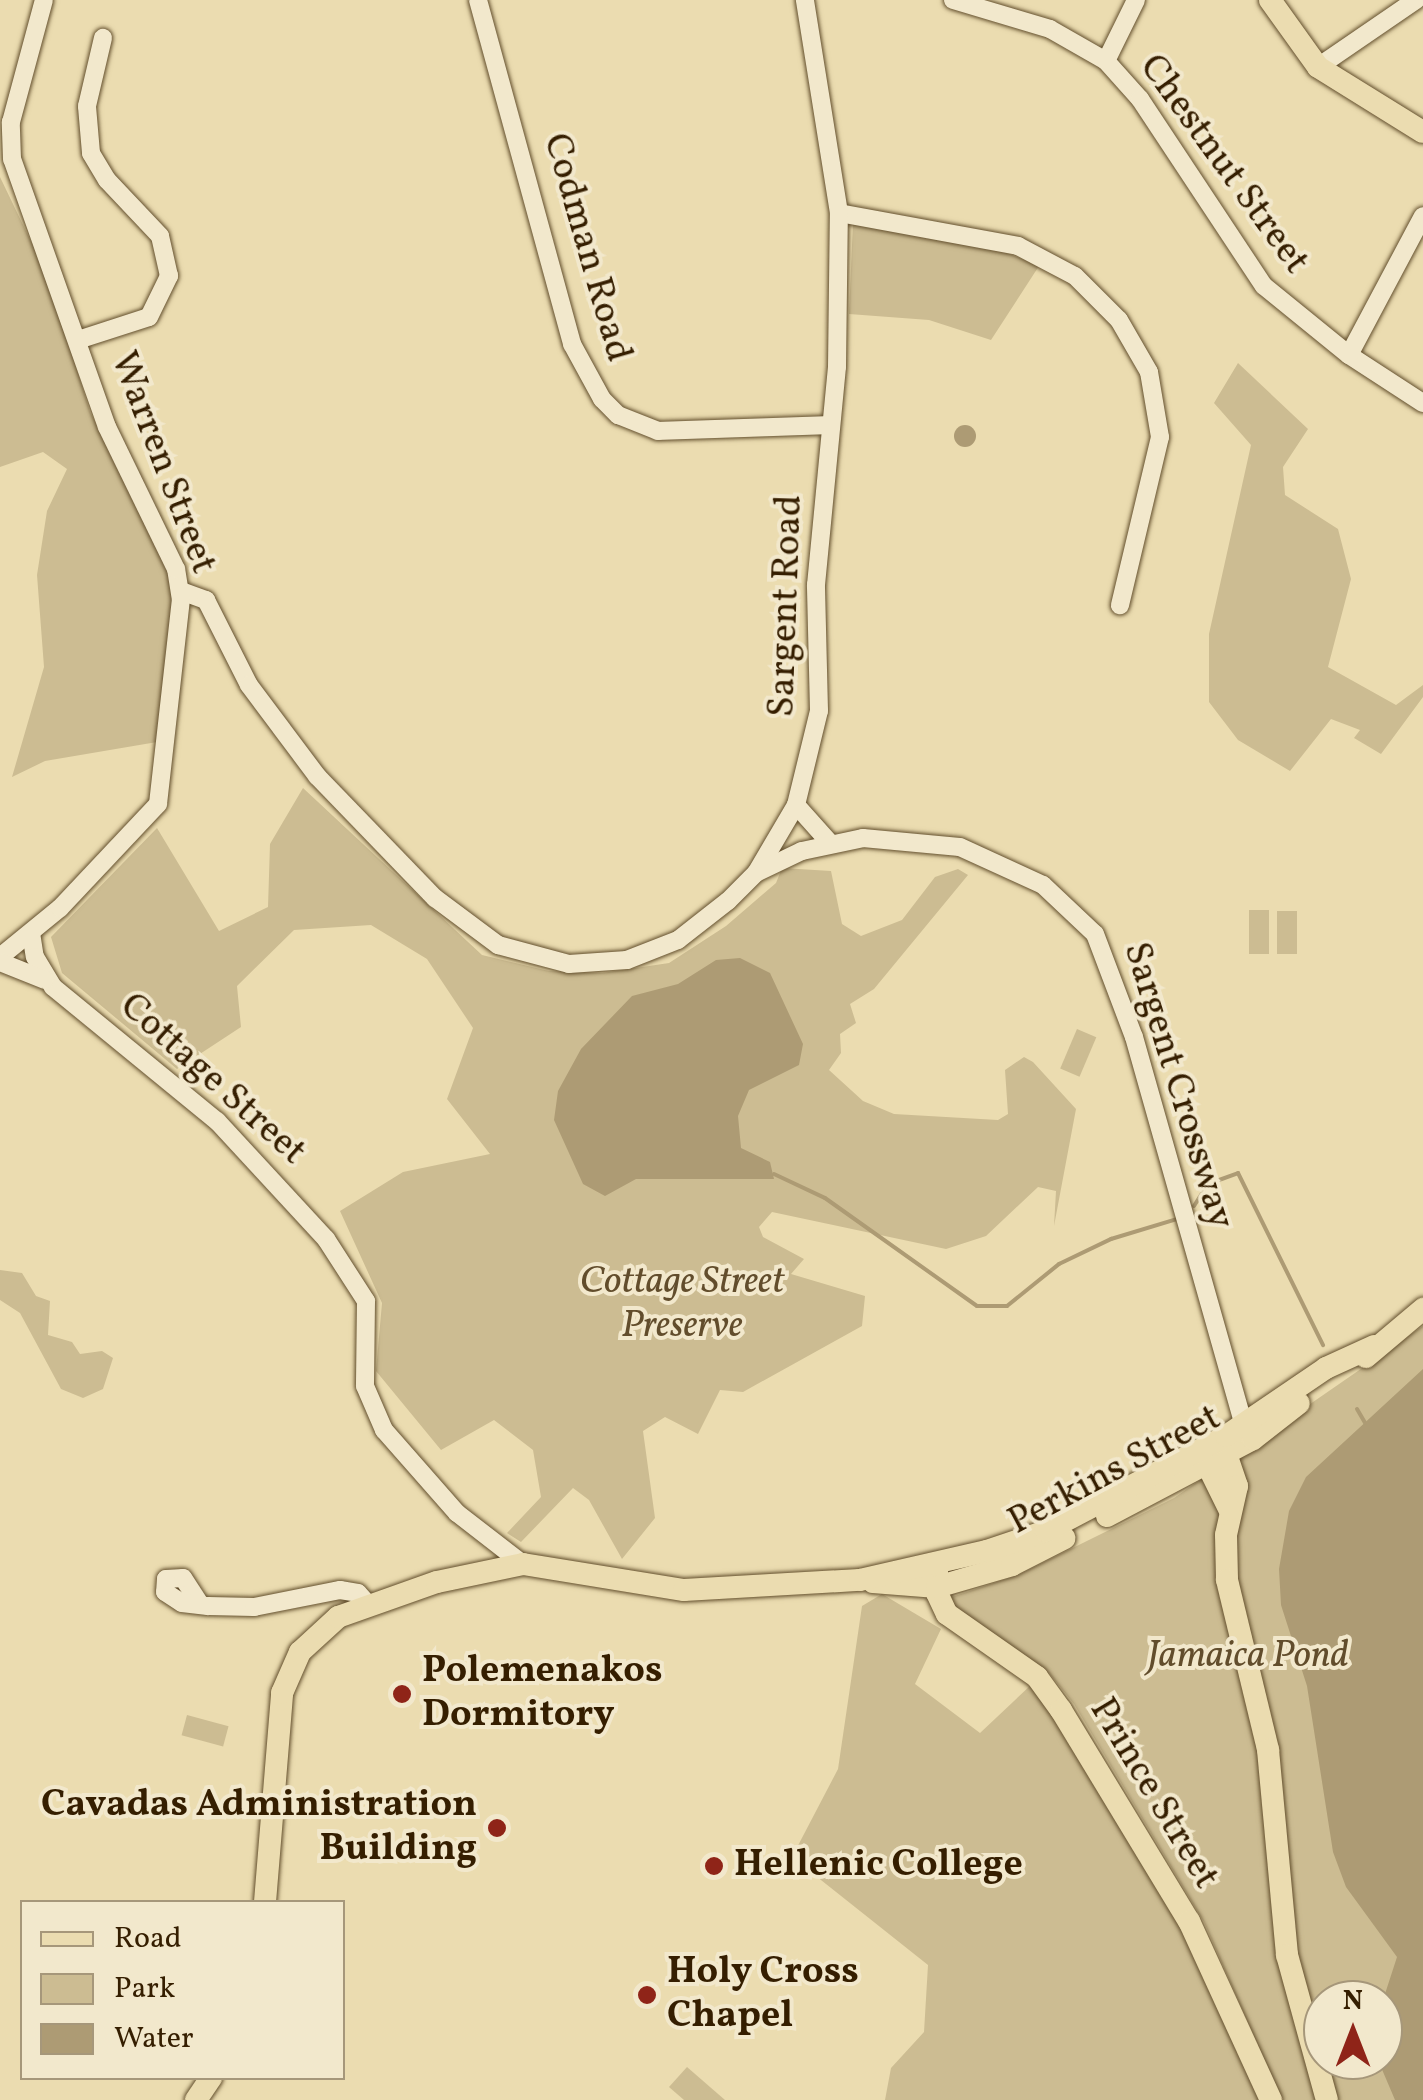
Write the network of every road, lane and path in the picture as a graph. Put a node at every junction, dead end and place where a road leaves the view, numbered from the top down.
1 (44, 0) edge
2 (478, 0) edge
3 (805, 0) edge
4 (953, 0) edge
5 (1136, 0) edge
6 (1270, 0) edge
7 (1416, 0) edge
8 (103, 38) dead end
9 (1112, 66) junction
10 (1318, 67) junction
11 (1423, 132) edge
12 (6, 160) edge
13 (839, 212) junction
14 (1423, 216) edge
15 (81, 339) junction
16 (1349, 356) junction
17 (1423, 403) edge
18 (830, 425) junction
19 (180, 591) junction
20 (1120, 606) dead end
21 (796, 805) junction
22 (830, 843) junction
23 (756, 873) junction
24 (31, 933) junction
25 (0, 959) edge
26 (54, 986) junction
27 (1423, 1309) edge
28 (1374, 1346) junction
29 (1244, 1425) junction
30 (1214, 1451) junction
31 (523, 1564) junction
32 (937, 1575) junction
33 (860, 1580) junction
34 (768, 1585) joint
35 (892, 1586) junction
36 (200, 1604) dead end
37 (366, 1604) junction
38 (945, 1611) junction
39 (265, 1900) edge
40 (1272, 2100) edge
41 (1327, 2100) edge

1 - 12 street, Warren Street
2 - 18 street, Codman Road
3 - 13 street, Sargent Road
4 - 9 street, Chestnut Street
5 - 9 street
6 - 10 main road
7 - 10 street
8 - 15 street
9 - 16 street, Chestnut Street
10 - 11 main road
12 - 15 street, Warren Street
13 - 18 street, Sargent Road
13 - 20 street
14 - 16 street
15 - 19 street, Warren Street
16 - 17 street, Chestnut Street
18 - 21 street, Sargent Road
19 - 23 street, Sargent Road
19 - 24 street, Warren Street
21 - 22 street
21 - 23 street, Sargent Road
22 - 23 street, Sargent Crossway
22 - 29 street, Sargent Crossway
24 - 25 street, Warren Street
24 - 26 street, Cottage Street
25 - 26 street, Cottage Street
26 - 31 street, Cottage Street
27 - 28 main road, Perkins Street
28 - 29 main road, Perkins Street
28 - 30 main road, Perkins Street
29 - 30 main road, Perkins Street
30 - 32 main road, Perkins Street
30 - 41 main road
31 - 34 main road, Cottage Street
31 - 37 main road
32 - 33 main road, Perkins Street
32 - 35 main road, Perkins Street
32 - 38 main road
33 - 34 main road, Perkins Street
33 - 35 main road, Perkins Street
35 - 38 main road, Prince Street
36 - 37 street
37 - 39 main road
38 - 40 main road, Prince Street

